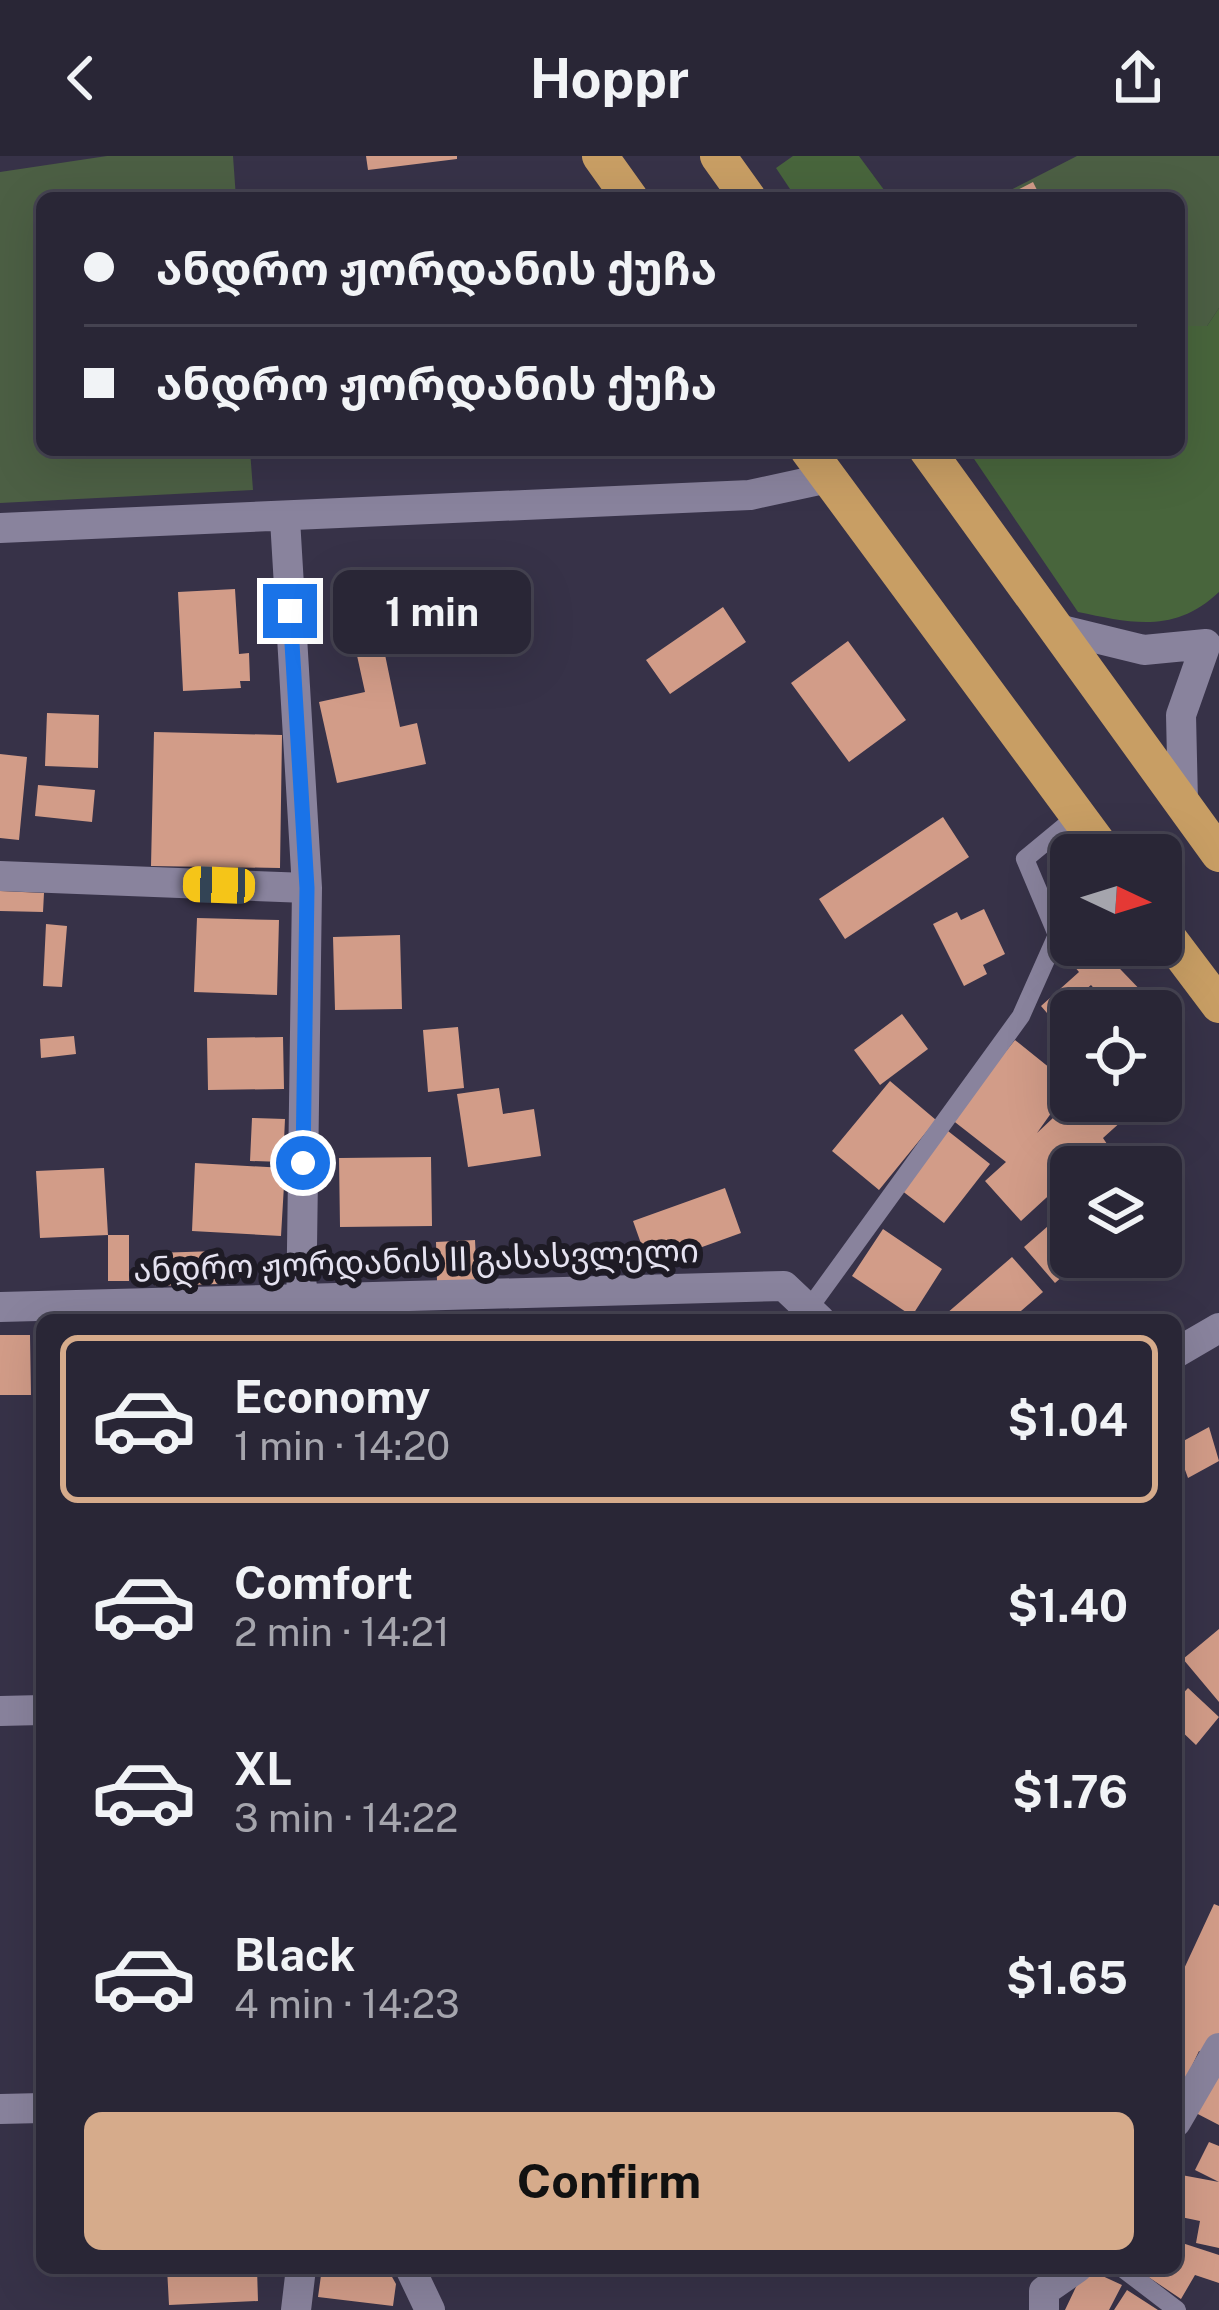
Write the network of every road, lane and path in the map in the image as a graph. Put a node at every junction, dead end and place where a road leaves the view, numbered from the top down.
1 (600, 156) edge
2 (718, 156) edge
3 (626, 192) edge
4 (744, 192) edge
5 (931, 456) edge
6 (818, 464) edge
7 (285, 519) junction
8 (0, 528) edge
9 (1054, 628) junction
10 (1213, 637) edge
11 (1183, 802) junction
12 (1077, 816) junction
13 (1091, 834) edge
14 (1219, 854) edge
15 (0, 876) edge
16 (307, 888) junction
17 (1182, 956) edge
18 (1219, 1006) edge
19 (0, 1307) edge
20 (301, 1311) edge
21 (815, 1314) edge
22 (1219, 1328) edge
23 (1182, 1350) edge
24 (0, 1711) edge
25 (36, 1711) edge
26 (1219, 2048) edge
27 (0, 2108) edge
28 (36, 2108) edge
29 (1182, 2112) edge
30 (300, 2274) edge
31 (413, 2274) edge
32 (1068, 2274) edge
33 (1130, 2274) edge
34 (296, 2310) edge
35 (430, 2310) edge
36 (1044, 2310) edge
37 (1177, 2310) edge

1 - 3 highway
2 - 4 highway
5 - 9 highway
6 - 7 street
6 - 12 highway
7 - 8 street
7 - 16 street
9 - 10 street
9 - 11 highway
10 - 11 street
11 - 14 highway
12 - 13 highway
12 - 21 lane
15 - 16 street
16 - 20 street
17 - 18 highway
19 - 20 street, ანდრო ჟორდანის II გასასვლელი
20 - 21 street, ანდრო ჟორდანის II გასასვლელი
22 - 23 street
24 - 25 street
26 - 29 street
27 - 28 street
30 - 34 street
31 - 35 street
32 - 36 street
33 - 37 lane

